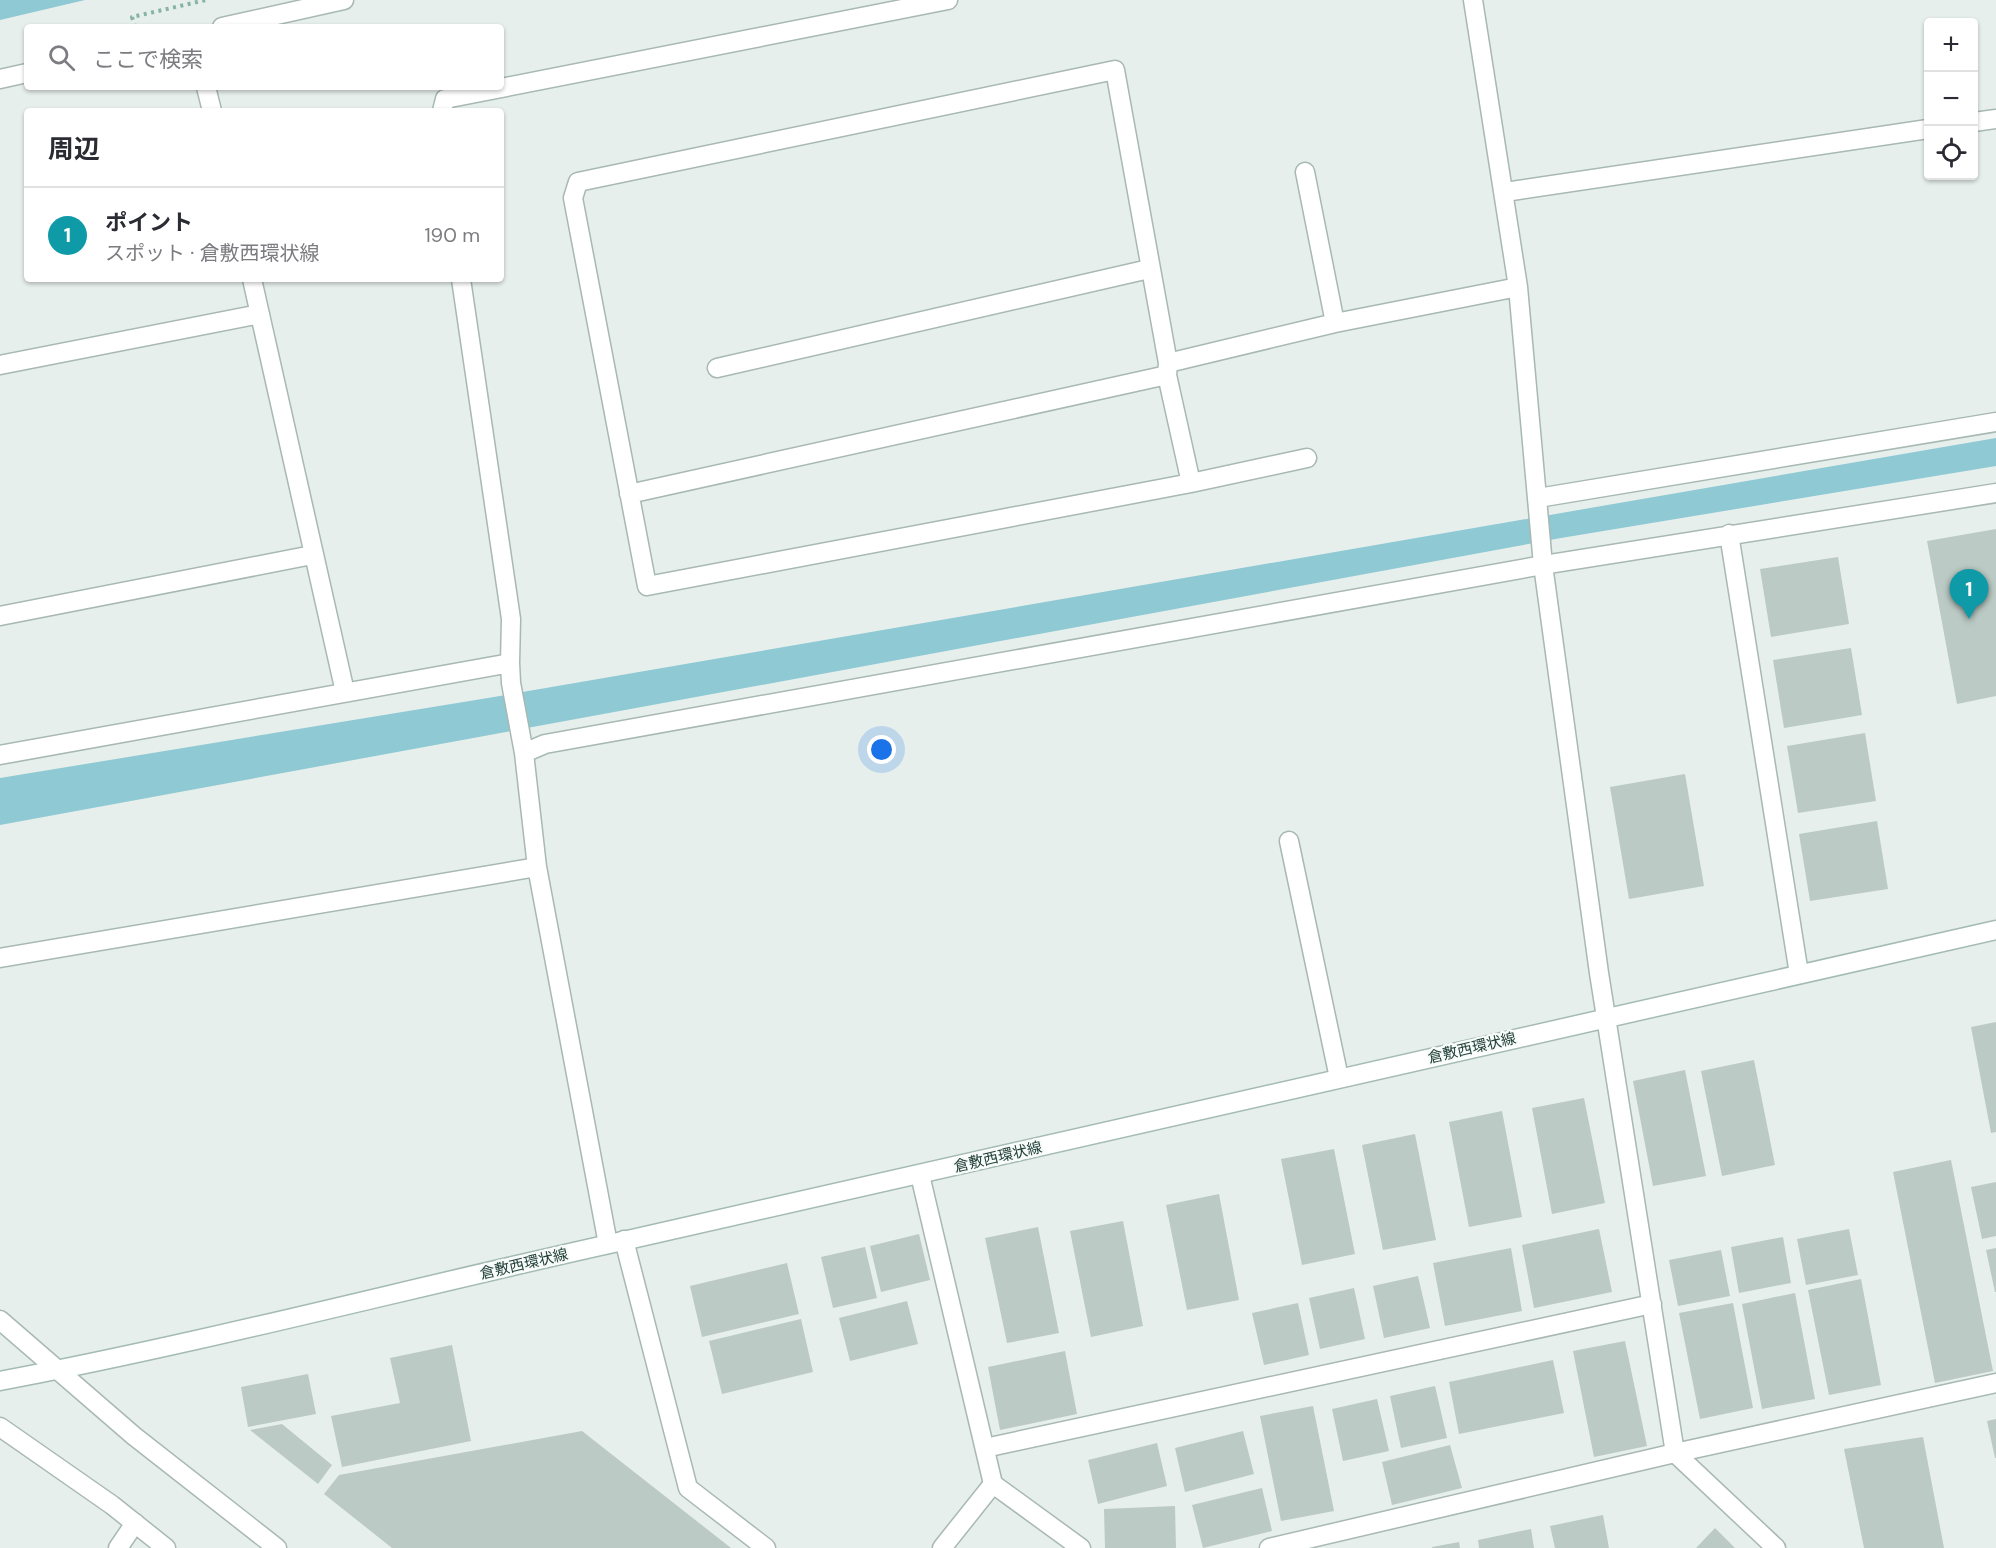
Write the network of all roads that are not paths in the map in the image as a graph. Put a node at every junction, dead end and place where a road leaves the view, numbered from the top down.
1 (344, 0) edge
2 (948, 0) edge
3 (1473, 0) edge
4 (236, 24) edge
5 (24, 74) edge
6 (0, 79) edge
7 (504, 87) edge
8 (207, 90) edge
9 (491, 90) edge
10 (211, 108) edge
11 (443, 108) edge
12 (1996, 119) edge
13 (1978, 121) edge
14 (1924, 130) edge
15 (1305, 172) dead end
16 (1504, 192) junction
17 (1149, 269) junction
18 (253, 282) edge
19 (461, 282) edge
20 (1518, 287) junction
21 (260, 314) junction
22 (1335, 322) junction
23 (0, 365) edge
24 (717, 368) dead end
25 (1167, 369) junction
26 (1996, 422) edge
27 (1307, 458) dead end
28 (1191, 483) junction
29 (1996, 493) edge
30 (629, 494) junction
31 (1538, 503) junction
32 (1729, 534) junction
33 (312, 555) junction
34 (1542, 559) junction
35 (0, 615) edge
36 (510, 663) junction
37 (345, 692) junction
38 (523, 746) junction
39 (0, 755) edge
40 (1288, 841) dead end
41 (537, 867) junction
42 (1996, 930) edge
43 (0, 958) edge
44 (1798, 974) junction
45 (1606, 1018) junction
46 (1339, 1078) junction
47 (920, 1175) junction
48 (616, 1242) junction
49 (1652, 1304) junction
50 (0, 1320) edge
51 (59, 1370) junction
52 (0, 1381) edge
53 (1996, 1383) edge
54 (0, 1427) edge
55 (986, 1448) junction
56 (1675, 1453) junction
57 (993, 1484) junction
58 (135, 1523) junction
59 (118, 1548) edge
60 (166, 1548) edge
61 (278, 1548) edge
62 (766, 1548) edge
63 (942, 1548) edge
64 (1081, 1548) edge
65 (1269, 1548) edge
66 (1776, 1548) edge

1 - 4 street
2 - 7 street
3 - 16 street
5 - 6 street
8 - 10 street
9 - 11 street
12 - 13 street
14 - 16 street
15 - 22 street
16 - 20 street
17 - 24 street
17 - 25 street
17 - 30 street
18 - 21 street
19 - 36 street
20 - 22 street
20 - 31 street
21 - 23 street
21 - 33 street
22 - 25 street
25 - 28 street
25 - 30 street
26 - 31 street
27 - 28 street
28 - 30 street
29 - 32 street
31 - 34 street
32 - 34 street
32 - 44 street
33 - 35 street
33 - 37 street
34 - 38 street
34 - 45 street
36 - 37 street
36 - 38 street
37 - 39 street
38 - 41 street
40 - 46 street
41 - 43 street
41 - 48 street
42 - 44 street, 倉敷西環状線
44 - 45 street, 倉敷西環状線
45 - 46 street, 倉敷西環状線
45 - 49 street
46 - 47 street, 倉敷西環状線
47 - 48 street, 倉敷西環状線
47 - 55 street
48 - 51 street, 倉敷西環状線
48 - 62 street
49 - 55 street
49 - 56 street
50 - 51 street
51 - 52 street, 倉敷西環状線
51 - 61 street
53 - 56 street
54 - 58 street
55 - 57 street
56 - 65 street
56 - 66 street
57 - 63 street
57 - 64 street
58 - 59 street
58 - 60 street

